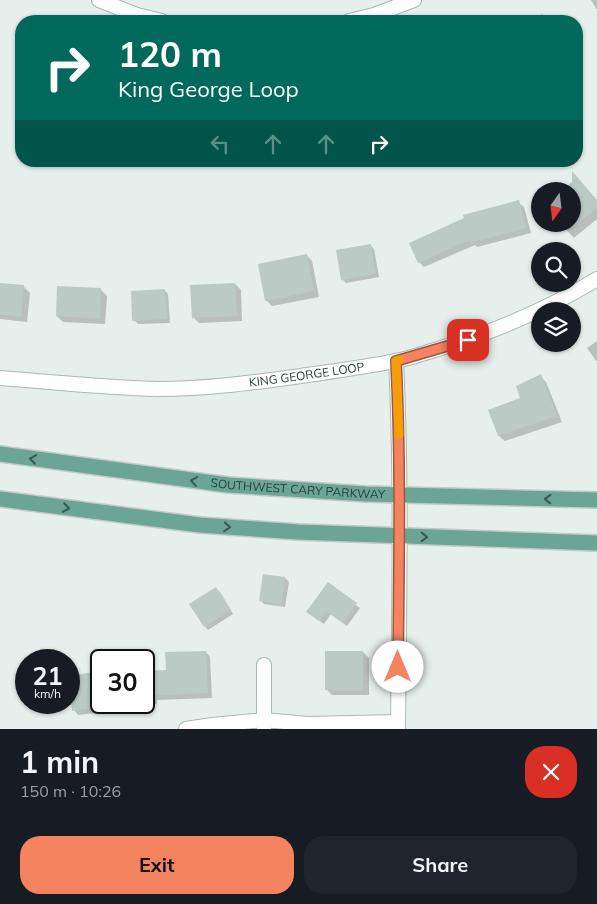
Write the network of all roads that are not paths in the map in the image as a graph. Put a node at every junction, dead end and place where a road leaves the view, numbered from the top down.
1 (98, 0) edge
2 (414, 0) edge
3 (137, 15) edge
4 (374, 15) edge
5 (597, 279) edge
6 (396, 361) junction
7 (0, 378) edge
8 (0, 454) edge
9 (399, 495) junction
10 (0, 499) edge
11 (597, 500) edge
12 (399, 536) junction
13 (597, 544) edge
14 (264, 665) dead end
15 (264, 725) edge
16 (398, 726) edge
17 (186, 729) edge

1 - 3 street
2 - 4 street
5 - 6 street, KING GEORGE LOOP
6 - 7 street, KING GEORGE LOOP
6 - 9 street
9 -> 8 main road, SOUTHWEST CARY PARKWAY
11 -> 9 main road, SOUTHWEST CARY PARKWAY
9 - 12 street
10 -> 12 main road
12 -> 13 main road
12 - 16 street
14 - 15 street
15 - 16 street
15 - 17 street

